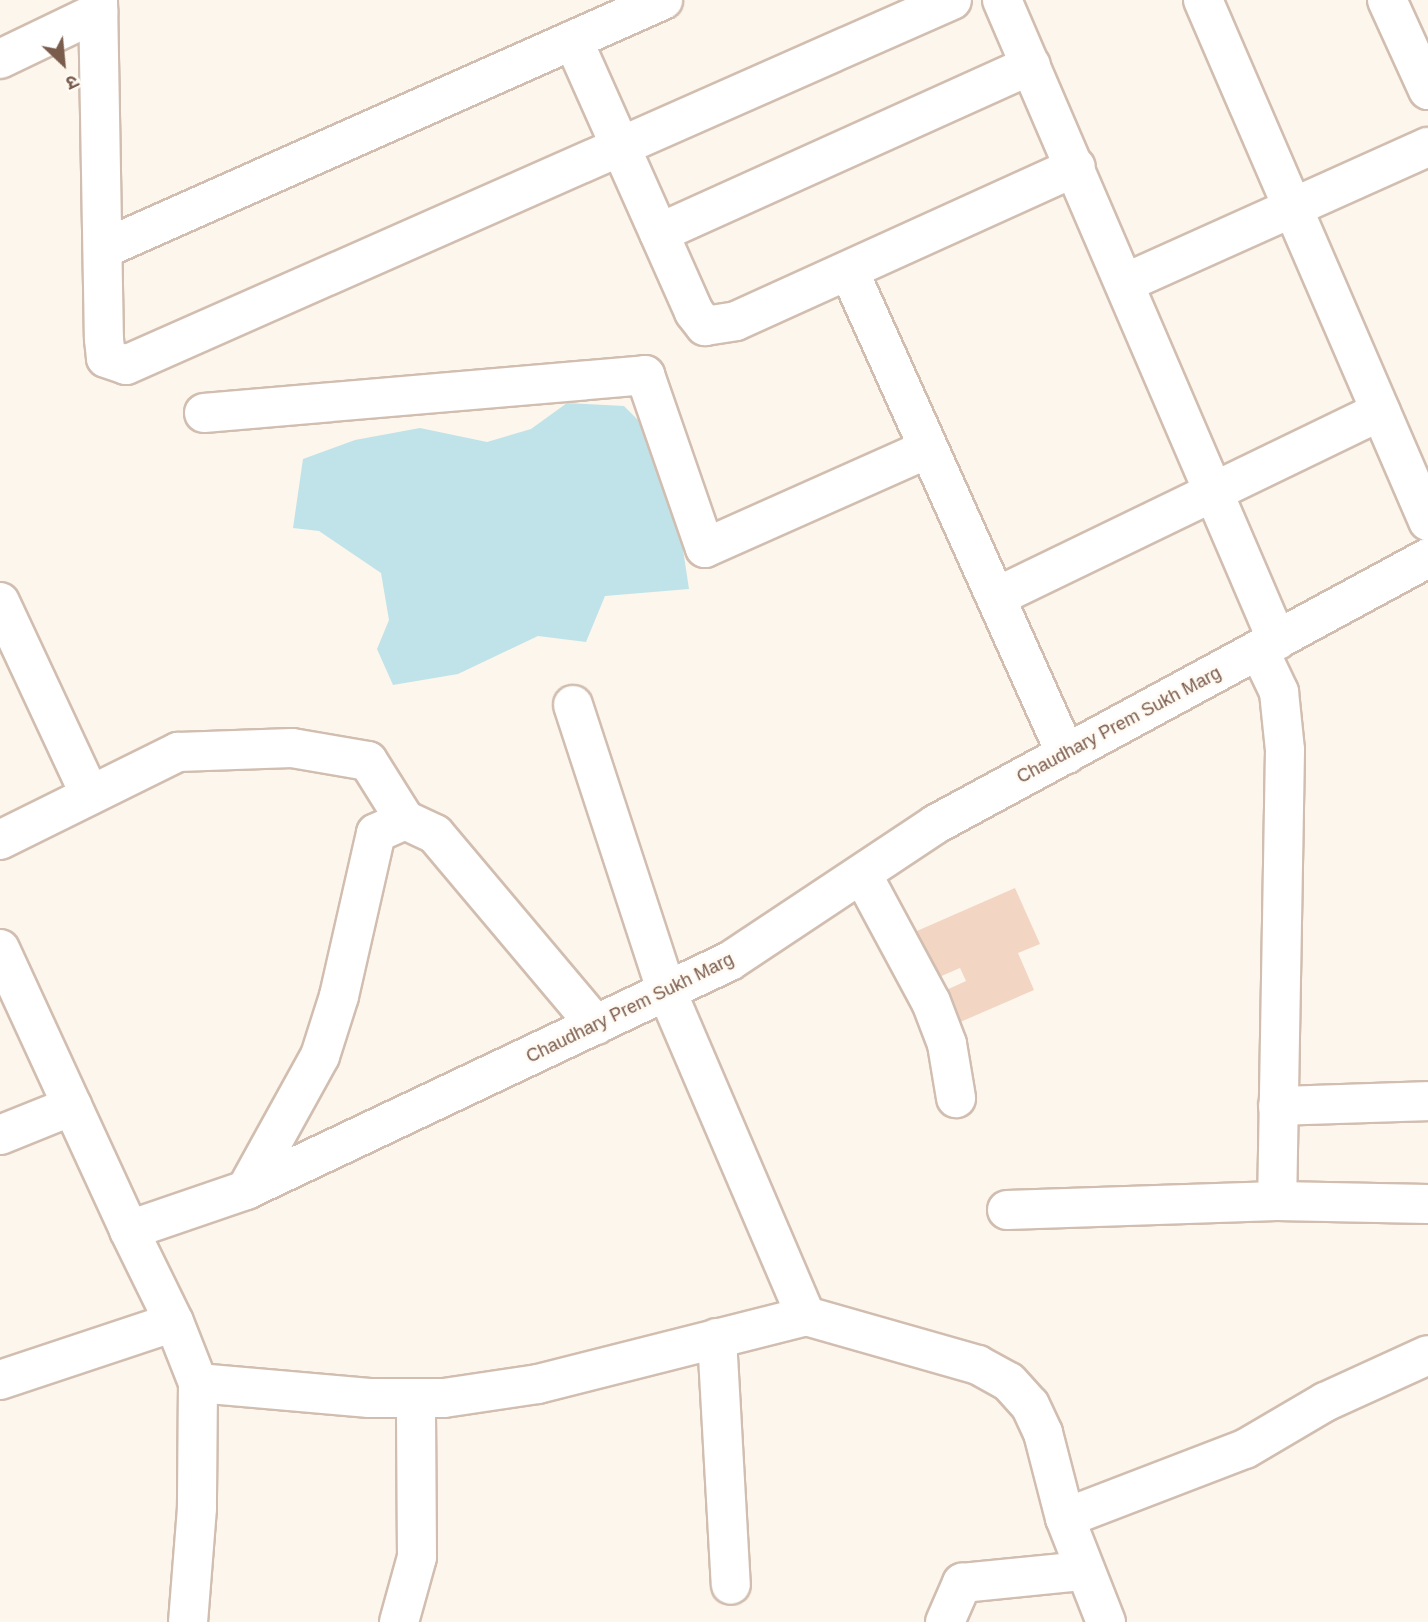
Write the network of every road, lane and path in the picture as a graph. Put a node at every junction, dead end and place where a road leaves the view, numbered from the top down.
1 (663, 0) edge
2 (952, 0) edge
3 (1002, 0) edge
4 (1203, 0) edge
5 (1387, 0) edge
6 (98, 6) edge
7 (603, 12) edge
8 (573, 40) junction
9 (0, 59) edge
10 (1031, 65) junction
11 (1428, 90) edge
12 (621, 145) junction
13 (1428, 147) edge
14 (1076, 167) junction
15 (1293, 209) junction
16 (659, 233) junction
17 (103, 249) junction
18 (849, 271) junction
19 (1125, 283) junction
20 (1380, 411) junction
21 (204, 413) dead end
22 (927, 449) junction
23 (1215, 493) junction
24 (1428, 521) edge
25 (1428, 558) edge
26 (996, 597) junction
27 (0, 602) edge
28 (1268, 645) junction
29 (573, 705) dead end
30 (1066, 754) junction
31 (90, 795) junction
32 (405, 820) junction
33 (0, 840) edge
34 (862, 874) junction
35 (0, 949) edge
36 (667, 992) junction
37 (596, 1026) junction
38 (956, 1098) dead end
39 (1428, 1101) edge
40 (72, 1106) junction
41 (1278, 1107) junction
42 (0, 1135) edge
43 (246, 1190) junction
44 (1277, 1200) junction
45 (1428, 1204) edge
46 (1007, 1210) dead end
47 (129, 1230) junction
48 (806, 1316) junction
49 (174, 1322) junction
50 (718, 1338) junction
51 (1428, 1355) edge
52 (0, 1380) edge
53 (198, 1383) junction
54 (416, 1398) junction
55 (1065, 1517) junction
56 (1083, 1571) junction
57 (731, 1585) dead end
58 (188, 1622) edge
59 (399, 1622) edge
60 (945, 1622) edge
61 (1107, 1622) edge

1 - 7 street
2 - 12 street
3 - 10 street
4 - 15 street
5 - 11 street
6 - 9 street
6 - 17 street
7 - 8 street
8 - 12 street
8 - 17 street
10 - 14 street
10 - 16 street
12 - 16 street
12 - 17 street
13 - 15 street
14 - 18 street
14 - 19 street
15 - 19 street
15 - 20 street
16 - 18 street
18 - 22 street
19 - 23 street
20 - 23 street
20 - 24 street
21 - 22 street
22 - 26 street
23 - 26 street
23 - 28 street
25 - 28 street, Chaudhary Prem Sukh Marg
26 - 30 street
27 - 31 street
28 - 30 street, Chaudhary Prem Sukh Marg
28 - 41 street
29 - 36 street
30 - 34 street, Chaudhary Prem Sukh Marg
31 - 32 street
31 - 33 street
32 - 37 street
32 - 43 street
34 - 36 street, Chaudhary Prem Sukh Marg
34 - 38 street
35 - 40 street
36 - 37 street, Chaudhary Prem Sukh Marg
36 - 48 street
37 - 43 street, Chaudhary Prem Sukh Marg
39 - 41 street
40 - 42 street
40 - 47 street
41 - 44 street
43 - 47 street, Chaudhary Prem Sukh Marg
44 - 45 street
44 - 46 street
47 - 49 street
48 - 50 street
48 - 55 street
49 - 52 street
49 - 53 street
50 - 54 street
50 - 57 street
51 - 55 street
53 - 54 street
53 - 58 street
54 - 59 street
55 - 56 street
56 - 60 street
56 - 61 street

